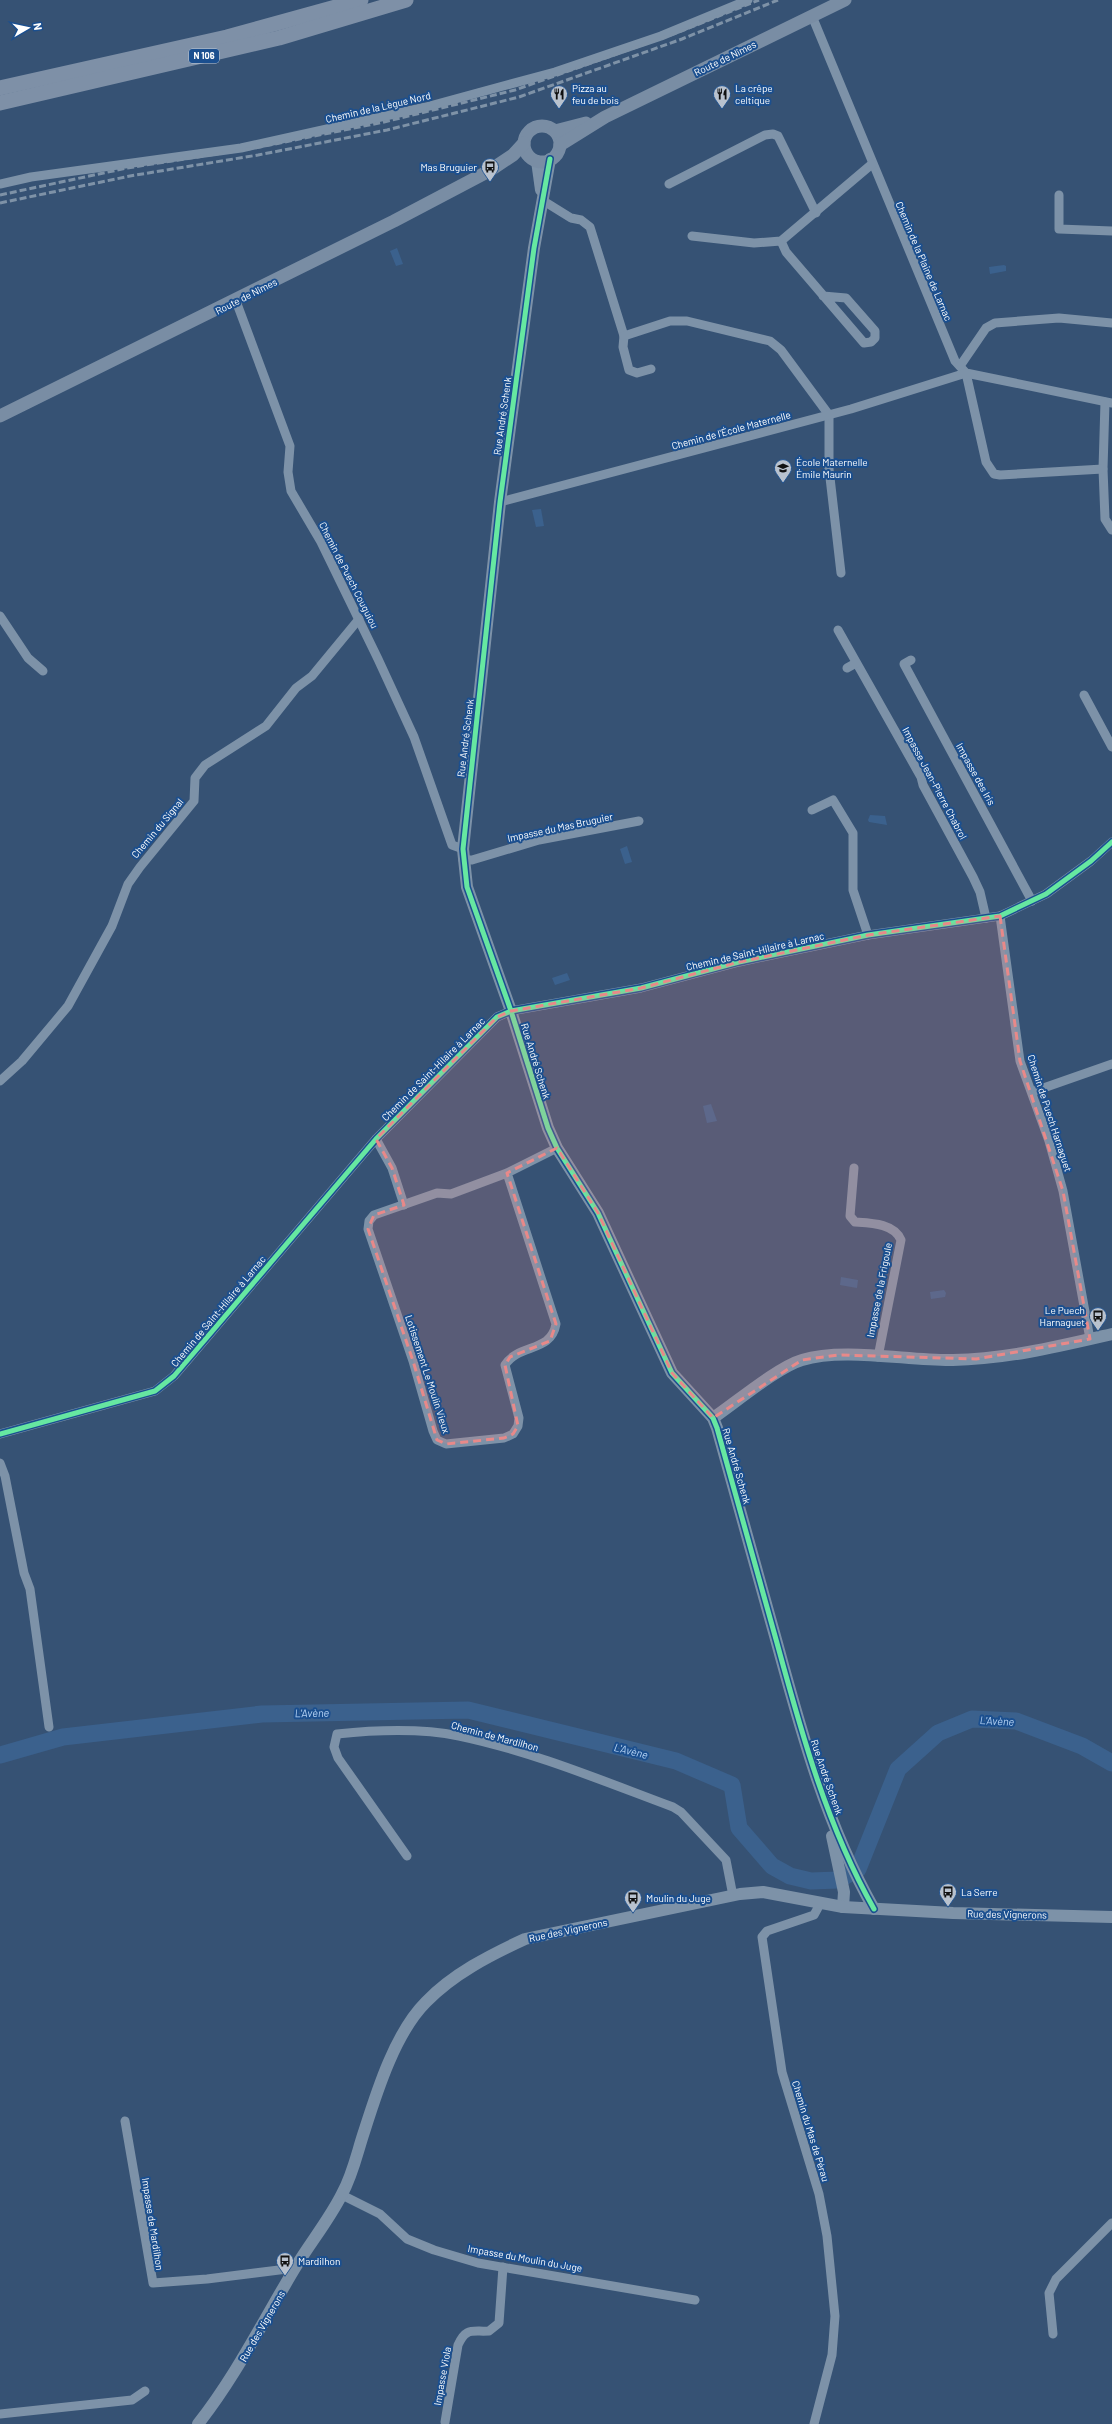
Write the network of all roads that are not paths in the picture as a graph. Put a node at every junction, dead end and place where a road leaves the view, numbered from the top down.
1 (361, 0) edge
2 (406, 0) edge
3 (748, 0) edge
4 (846, 0) edge
5 (812, 16) junction
6 (0, 88) edge
7 (0, 103) edge
8 (605, 117) junction
9 (555, 131) junction
10 (524, 143) junction
11 (560, 145) junction
12 (535, 160) junction
13 (550, 160) junction
14 (872, 164) junction
15 (489, 171) junction
16 (0, 184) edge
17 (669, 184) dead end
18 (1059, 195) dead end
19 (542, 200) junction
20 (816, 213) junction
21 (1112, 231) edge
22 (692, 236) dead end
23 (782, 241) junction
24 (823, 296) junction
25 (236, 301) junction
26 (1112, 323) edge
27 (624, 336) junction
28 (651, 369) dead end
29 (963, 369) junction
30 (1109, 402) edge
31 (829, 415) junction
32 (0, 416) edge
33 (1103, 469) junction
34 (500, 502) junction
35 (1112, 530) edge
36 (842, 573) dead end
37 (0, 616) edge
38 (359, 619) junction
39 (838, 630) dead end
40 (911, 660) dead end
41 (856, 662) junction
42 (847, 668) dead end
43 (43, 671) dead end
44 (1084, 695) dead end
45 (1112, 747) edge
46 (812, 810) dead end
47 (639, 821) dead end
48 (1112, 842) edge
49 (463, 854) junction
50 (1032, 900) junction
51 (1000, 916) junction
52 (986, 918) junction
53 (868, 935) junction
54 (511, 1011) junction
55 (1112, 1064) edge
56 (0, 1081) edge
57 (1032, 1092) junction
58 (376, 1139) junction
59 (557, 1148) junction
60 (854, 1168) dead end
61 (507, 1173) junction
62 (404, 1205) junction
63 (1112, 1334) edge
64 (1090, 1340) junction
65 (878, 1357) junction
66 (713, 1418) junction
67 (0, 1434) edge
68 (0, 1463) edge
69 (48, 1727) dead end
70 (407, 1856) dead end
71 (842, 1860) junction
72 (733, 1896) junction
73 (820, 1904) junction
74 (843, 1907) junction
75 (874, 1909) junction
76 (1112, 1917) edge
77 (125, 2121) dead end
78 (342, 2195) junction
79 (1112, 2223) edge
80 (503, 2267) junction
81 (295, 2268) junction
82 (696, 2300) dead end
83 (1053, 2334) dead end
84 (144, 2391) dead end
85 (0, 2414) edge
86 (445, 2422) dead end
87 (198, 2424) edge
88 (814, 2424) edge

1 - 6 highway, N 106
2 - 7 highway, N 106
3 - 16 street, Chemin de la Lègue Nord
4 - 5 main road, Route de Nîmes
5 - 8 main road, Route de Nîmes
5 - 14 street, Chemin de la Plaine de Larnac
8 - 9 main road, Route de Nîmes
8 - 11 main road, Route de Nîmes
9 - 10 main road, Route de Nîmes
9 - 11 main road
10 - 12 main road
10 - 15 main road, Route de Nîmes
11 - 13 main road, Route de Nîmes
12 - 13 main road, Route de Nîmes
12 - 15 main road, Route de Nîmes
12 - 19 street, Rue André Schenk
13 - 19 street, Rue André Schenk
14 - 20 street
14 - 29 street, Chemin de la Plaine de Larnac
15 - 25 main road, Route de Nîmes
17 - 20 street
18 - 21 street
19 - 27 street
19 - 34 street, Rue André Schenk
20 - 23 street
22 - 23 street
23 - 24 street
24 - 24 street
25 - 32 main road, Route de Nîmes
25 - 38 street, Chemin de Puech Couguiou
26 - 29 street
27 - 28 street
27 - 31 street
29 - 30 street
29 - 31 street, Chemin de l'École Maternelle
29 - 33 street, Chemin de la Plaine de Larnac
30 - 33 street
31 - 34 street, Chemin de l'École Maternelle
31 - 36 street
33 - 35 street
34 - 49 street, Rue André Schenk
37 - 43 street
38 - 49 street, Chemin de Puech Couguiou
38 - 56 street, Chemin du Signal
39 - 41 street, Impasse Jean-Pierre Chabrol
40 - 50 street, Impasse des Iris
41 - 42 street
41 - 52 street, Impasse Jean-Pierre Chabrol
44 - 45 street
46 - 53 street
47 - 49 street, Impasse du Mas Bruguier
48 - 50 street, Chemin de Saint-Hilaire à Larnac
49 - 54 street, Rue André Schenk
50 - 51 street, Chemin de Saint-Hilaire à Larnac
51 - 52 street, Chemin de Saint-Hilaire à Larnac
51 - 57 street, Chemin de Puech Harnaguet
52 - 53 street, Chemin de Saint-Hilaire à Larnac
53 - 54 street, Chemin de Saint-Hilaire à Larnac
54 - 58 street, Chemin de Saint-Hilaire à Larnac
54 - 59 street, Rue André Schenk
55 - 57 street
57 - 64 street, Chemin de Puech Harnaguet
58 - 62 street
58 - 67 street, Chemin de Saint-Hilaire à Larnac
59 - 61 street, Lotissement Le Moulin Vieux
59 - 66 street, Rue André Schenk
60 - 65 street, Impasse de la Frigoule
61 - 62 street, Lotissement Le Moulin Vieux
61 - 62 street, Lotissement Le Moulin Vieux
63 - 64 street
64 - 65 street
65 - 66 street
66 - 71 street, Rue André Schenk
68 - 69 street
70 - 72 street, Chemin de Mardilhon
71 - 74 street, Rue André Schenk
71 - 75 street, Rue André Schenk
72 - 73 street, Rue des Vignerons
72 - 78 street, Rue des Vignerons
73 - 74 street, Rue des Vignerons
73 - 88 street, Chemin du Mas de Pérau
74 - 75 street, Rue des Vignerons
75 - 76 street, Rue des Vignerons
77 - 81 street, Impasse de Mardilhon
78 - 80 street, Impasse du Moulin du Juge
78 - 81 street, Rue des Vignerons
79 - 83 street
80 - 82 street, Impasse du Moulin du Juge
80 - 86 street, Impasse Viola
81 - 87 street, Rue des Vignerons
84 - 85 street

